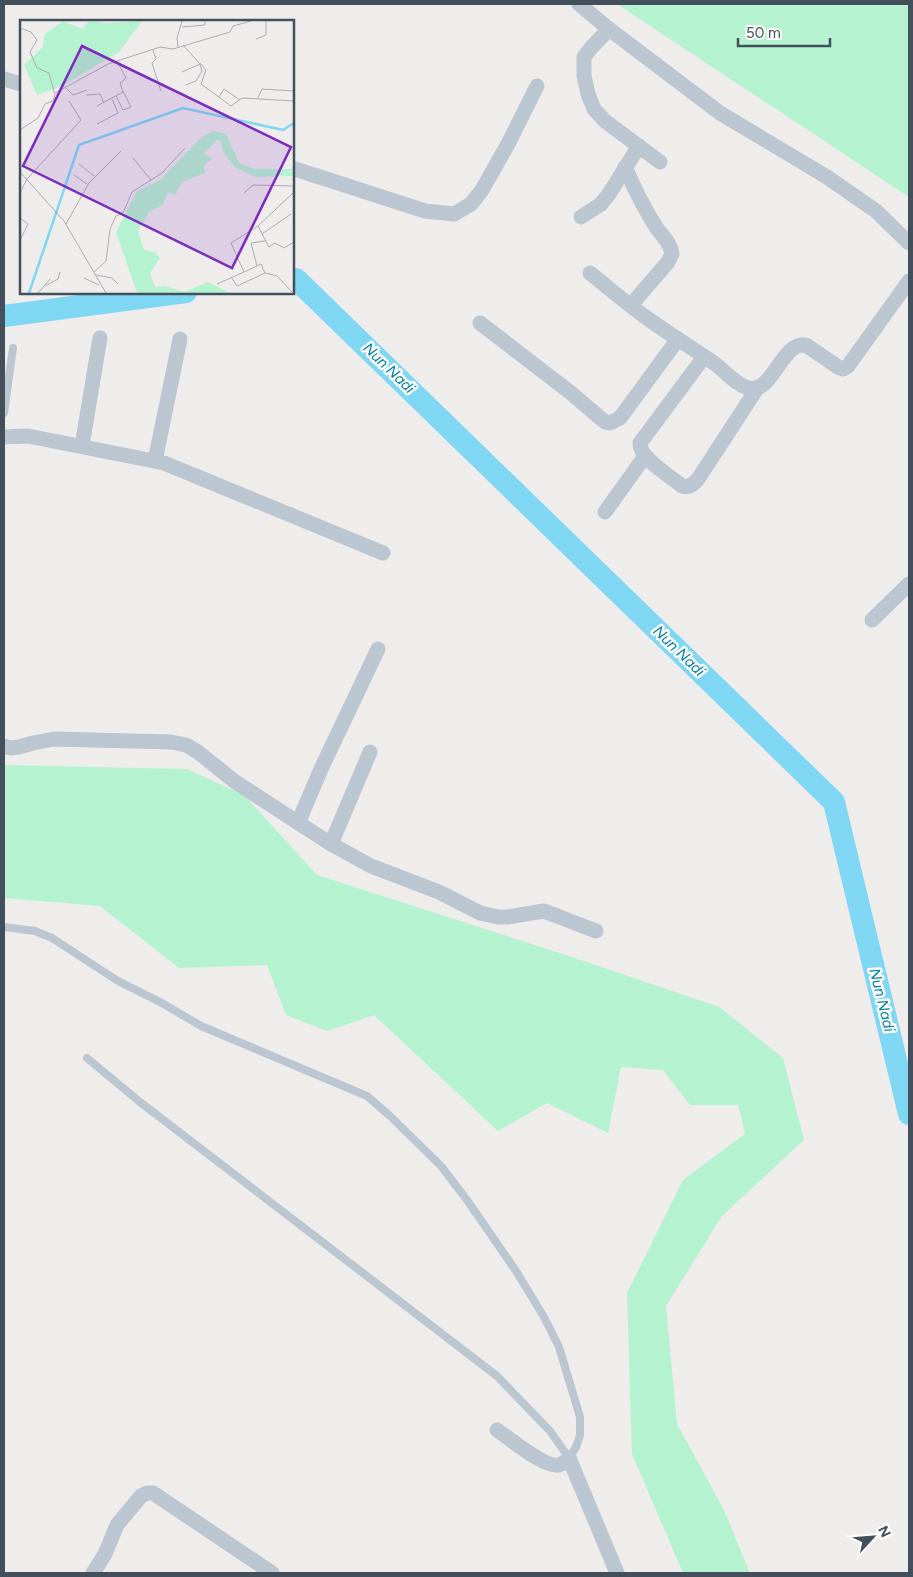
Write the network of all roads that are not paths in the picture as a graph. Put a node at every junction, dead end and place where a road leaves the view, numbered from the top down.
1 (579, 4) edge
2 (609, 29) junction
3 (4, 79) edge
4 (20, 84) edge
5 (537, 86) dead end
6 (639, 146) junction
7 (660, 162) dead end
8 (625, 167) junction
9 (294, 169) edge
10 (581, 217) dead end
11 (909, 243) edge
12 (590, 272) dead end
13 (909, 281) edge
14 (631, 305) junction
15 (480, 323) dead end
16 (100, 338) dead end
17 (180, 339) dead end
18 (678, 340) junction
19 (13, 348) dead end
20 (704, 357) junction
21 (758, 387) junction
22 (4, 413) edge
23 (4, 437) edge
24 (82, 446) junction
25 (644, 456) junction
26 (155, 461) junction
27 (605, 512) dead end
28 (383, 553) dead end
29 (909, 584) edge
30 (872, 620) dead end
31 (378, 649) dead end
32 (4, 746) edge
33 (370, 752) dead end
34 (298, 823) junction
35 (331, 844) junction
36 (4, 927) edge
37 (596, 931) dead end
38 (87, 1058) dead end
39 (497, 1430) dead end
40 (569, 1458) junction
41 (93, 1573) edge
42 (272, 1573) edge
43 (617, 1573) edge

1 - 2 street
2 - 6 street
2 - 11 street
3 - 4 street
5 - 9 street
6 - 7 street
6 - 8 street
8 - 10 street
8 - 14 street
12 - 14 street
13 - 21 street
14 - 18 street
15 - 18 street
16 - 24 street
17 - 26 street
18 - 20 street
19 - 22 lane
20 - 21 street
20 - 25 street
21 - 25 street
23 - 24 street
24 - 26 street
25 - 27 street
26 - 28 street
29 - 30 street
31 - 34 street
32 - 34 street
33 - 35 street
34 - 35 street
35 - 37 street
36 - 40 lane
38 - 40 lane
39 - 40 street
40 - 43 street
41 - 42 street

